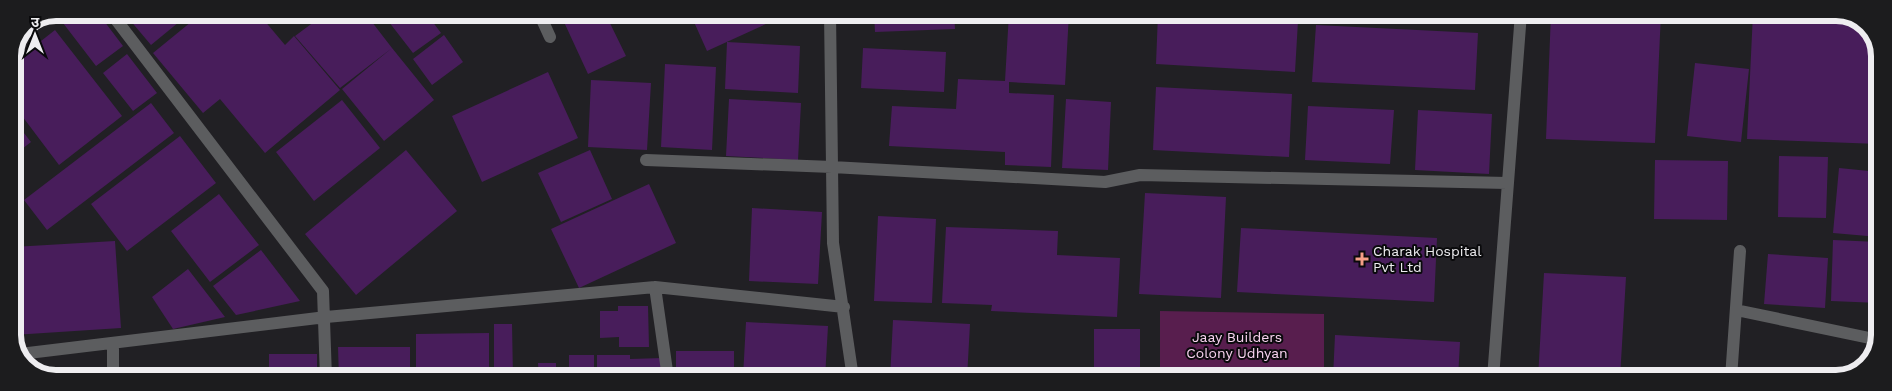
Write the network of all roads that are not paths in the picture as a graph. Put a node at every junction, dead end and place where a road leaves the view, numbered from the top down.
1 (118, 21) edge
2 (543, 21) edge
3 (830, 21) edge
4 (1520, 21) edge
5 (550, 37) dead end
6 (646, 160) dead end
7 (832, 167) junction
8 (1507, 183) junction
9 (1740, 251) dead end
10 (655, 287) junction
11 (844, 307) junction
12 (1736, 310) junction
13 (326, 317) junction
14 (1871, 338) edge
15 (113, 343) junction
16 (27, 353) edge
17 (114, 370) edge
18 (326, 370) edge
19 (667, 370) edge
20 (852, 370) edge
21 (1494, 370) edge
22 (1732, 370) edge

1 - 13 street
2 - 5 street
3 - 7 street
4 - 8 street
6 - 7 street
7 - 8 street
7 - 11 street
8 - 21 street
9 - 12 street
10 - 11 street
10 - 13 street
10 - 19 street
11 - 20 street
12 - 14 street
12 - 22 street
13 - 15 street
13 - 18 street
15 - 16 street
15 - 17 street

